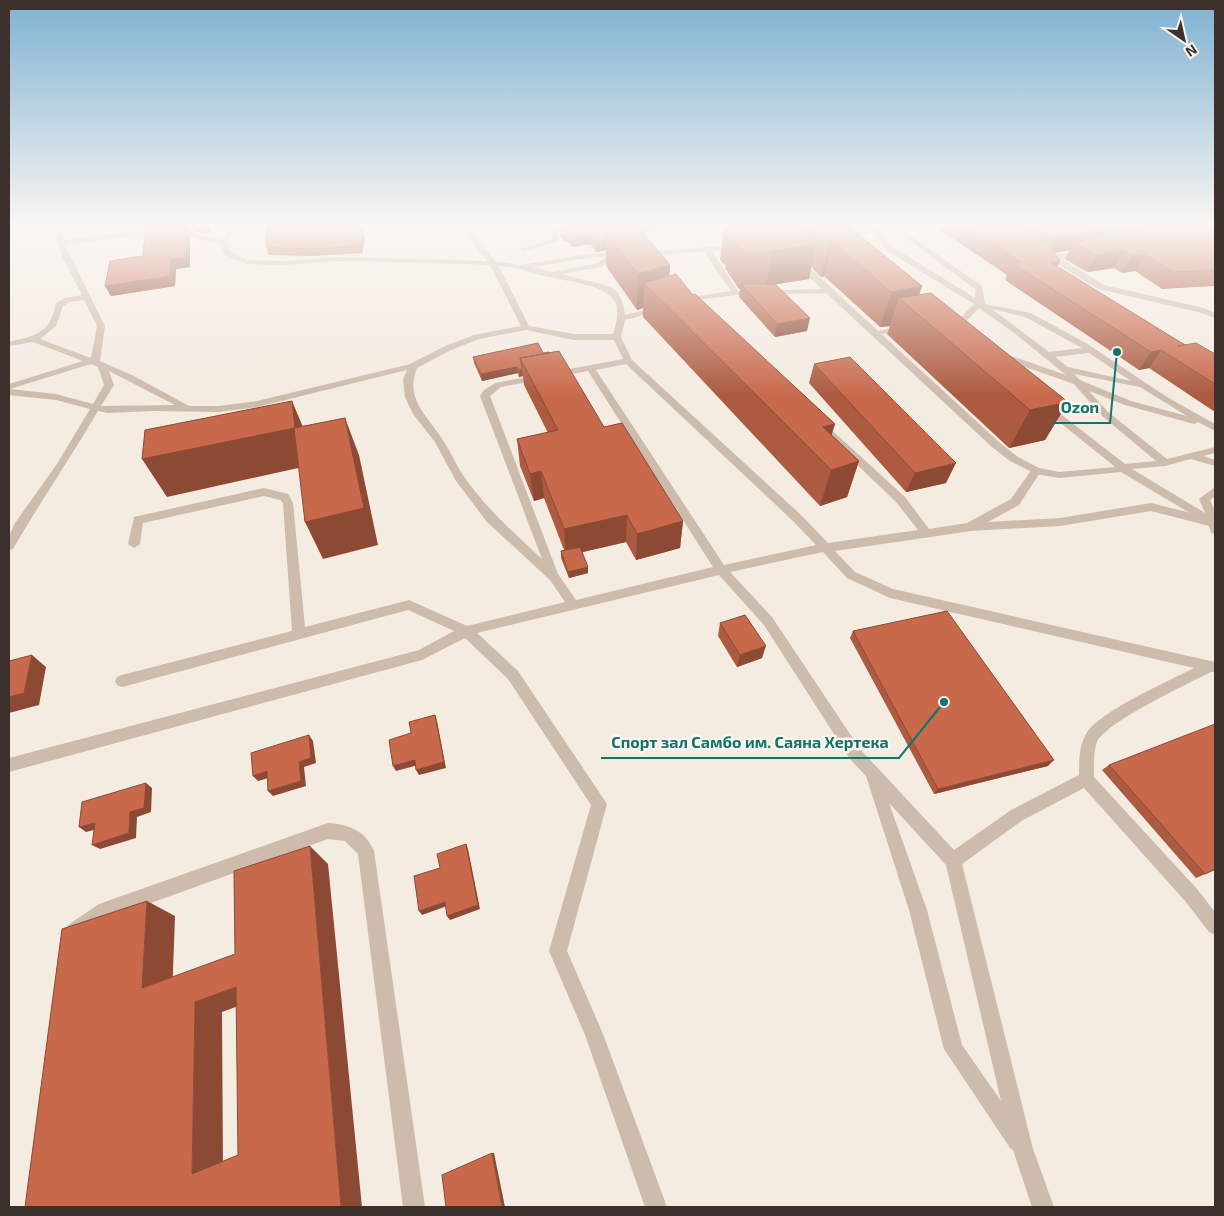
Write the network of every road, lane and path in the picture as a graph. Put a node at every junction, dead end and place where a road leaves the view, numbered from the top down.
1 (78, 283) edge
2 (503, 283) edge
3 (586, 283) edge
4 (729, 283) edge
5 (820, 283) edge
6 (945, 283) edge
7 (972, 283) edge
8 (1094, 283) edge
9 (685, 290) edge
10 (829, 291) junction
11 (736, 293) junction
12 (85, 298) junction
13 (691, 298) junction
14 (674, 303) edge
15 (979, 304) junction
16 (665, 306) edge
17 (1215, 316) edge
18 (621, 320) junction
19 (911, 326) edge
20 (526, 328) junction
21 (874, 333) junction
22 (617, 337) junction
23 (959, 338) edge
24 (34, 339) junction
25 (9, 344) edge
26 (1091, 350) junction
27 (994, 354) edge
28 (1048, 355) junction
29 (628, 361) junction
30 (96, 363) junction
31 (413, 366) junction
32 (590, 367) junction
33 (1065, 368) junction
34 (1076, 382) junction
35 (9, 386) edge
36 (1145, 386) junction
37 (9, 392) edge
38 (1035, 399) edge
39 (97, 407) junction
40 (187, 408) junction
41 (809, 414) edge
42 (1215, 450) edge
43 (1191, 456) junction
44 (1165, 463) junction
45 (1215, 463) edge
46 (1123, 468) junction
47 (1036, 471) junction
48 (1215, 491) edge
49 (1215, 525) edge
50 (970, 527) junction
51 (926, 533) junction
52 (134, 544) dead end
53 (9, 546) edge
54 (824, 548) junction
55 (721, 570) junction
56 (554, 577) junction
57 (574, 606) junction
58 (466, 631) junction
59 (299, 635) junction
60 (1213, 666) edge
61 (122, 681) dead end
62 (9, 765) edge
63 (871, 772) junction
64 (1086, 779) junction
65 (953, 861) junction
66 (1215, 926) edge
67 (66, 943) edge
68 (1022, 1149) junction
69 (414, 1207) edge
70 (656, 1207) edge
71 (1043, 1207) edge

1 - 12 street
2 - 20 street
3 - 18 street
4 - 11 street
5 - 10 street
6 - 15 street
7 - 15 street
8 - 17 street
9 - 13 street
10 - 11 street
10 - 21 street
11 - 13 street
12 - 24 street
12 - 30 street
13 - 14 street
15 - 23 street
15 - 26 street
15 - 28 street
16 - 18 street
18 - 22 street
19 - 21 street
20 - 22 street
20 - 31 street
21 - 47 street
22 - 29 street
24 - 25 street
24 - 30 street
26 - 28 street
26 - 36 street
27 - 34 street
28 - 33 street
29 - 32 street
29 - 54 street
30 - 35 street
30 - 39 street
30 - 40 street
31 - 40 street
31 - 56 street
32 - 55 street
32 - 56 street
33 - 34 street
33 - 36 street
34 - 36 street
34 - 44 street
37 - 39 street
38 - 46 street
39 - 40 street
39 - 53 street
41 - 51 street
42 - 43 street
43 - 44 street
43 - 45 street
44 - 46 street
46 - 47 street
46 - 49 street
47 - 50 street
48 - 49 street
49 - 50 street
50 - 51 street
51 - 54 street
52 - 59 street
54 - 55 street
54 - 60 street
55 - 57 street
55 - 63 street
56 - 57 street
57 - 58 street
58 - 59 street
58 - 62 street
58 - 70 street
59 - 61 street
60 - 64 street
63 - 65 street
63 - 68 street
64 - 65 street
64 - 66 street
65 - 68 street
67 - 69 street
68 - 71 street

